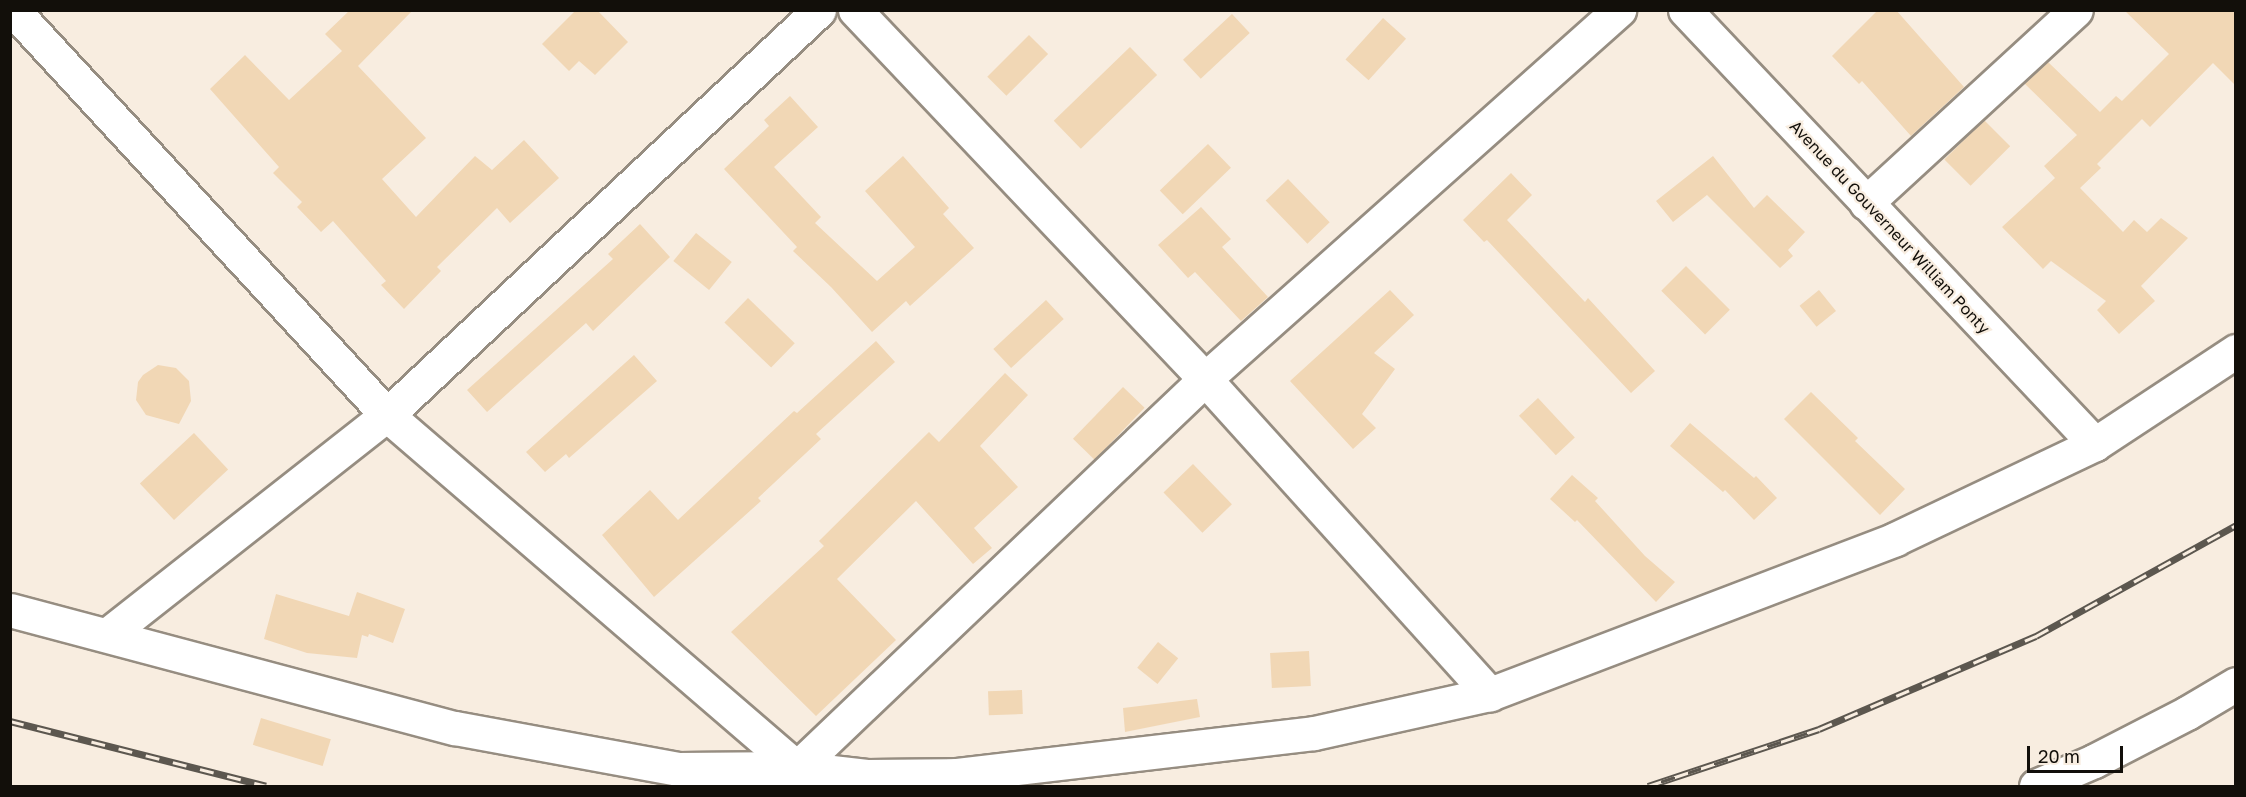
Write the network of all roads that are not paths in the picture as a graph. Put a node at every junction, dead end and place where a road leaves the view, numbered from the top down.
1 (13, 10) edge
2 (819, 10) edge
3 (855, 10) edge
4 (1618, 10) edge
5 (1685, 10) edge
6 (2076, 10) edge
7 (1866, 203) junction
8 (2235, 351) edge
9 (1205, 379) junction
10 (387, 415) junction
11 (2095, 444) junction
12 (10, 610) edge
13 (107, 635) junction
14 (2235, 684) edge
15 (1490, 694) junction
16 (797, 768) junction
17 (2036, 786) edge

1 - 10 street
2 - 10 street
3 - 9 street
4 - 9 street
5 - 7 street, Avenue du Gouverneur William Ponty
6 - 7 street
7 - 11 street, Avenue du Gouverneur William Ponty
8 - 11 street
9 - 15 street
9 - 16 street
10 - 13 street
10 - 16 street
11 - 15 street
12 - 13 street
13 - 16 street
14 - 17 street
15 - 16 street

